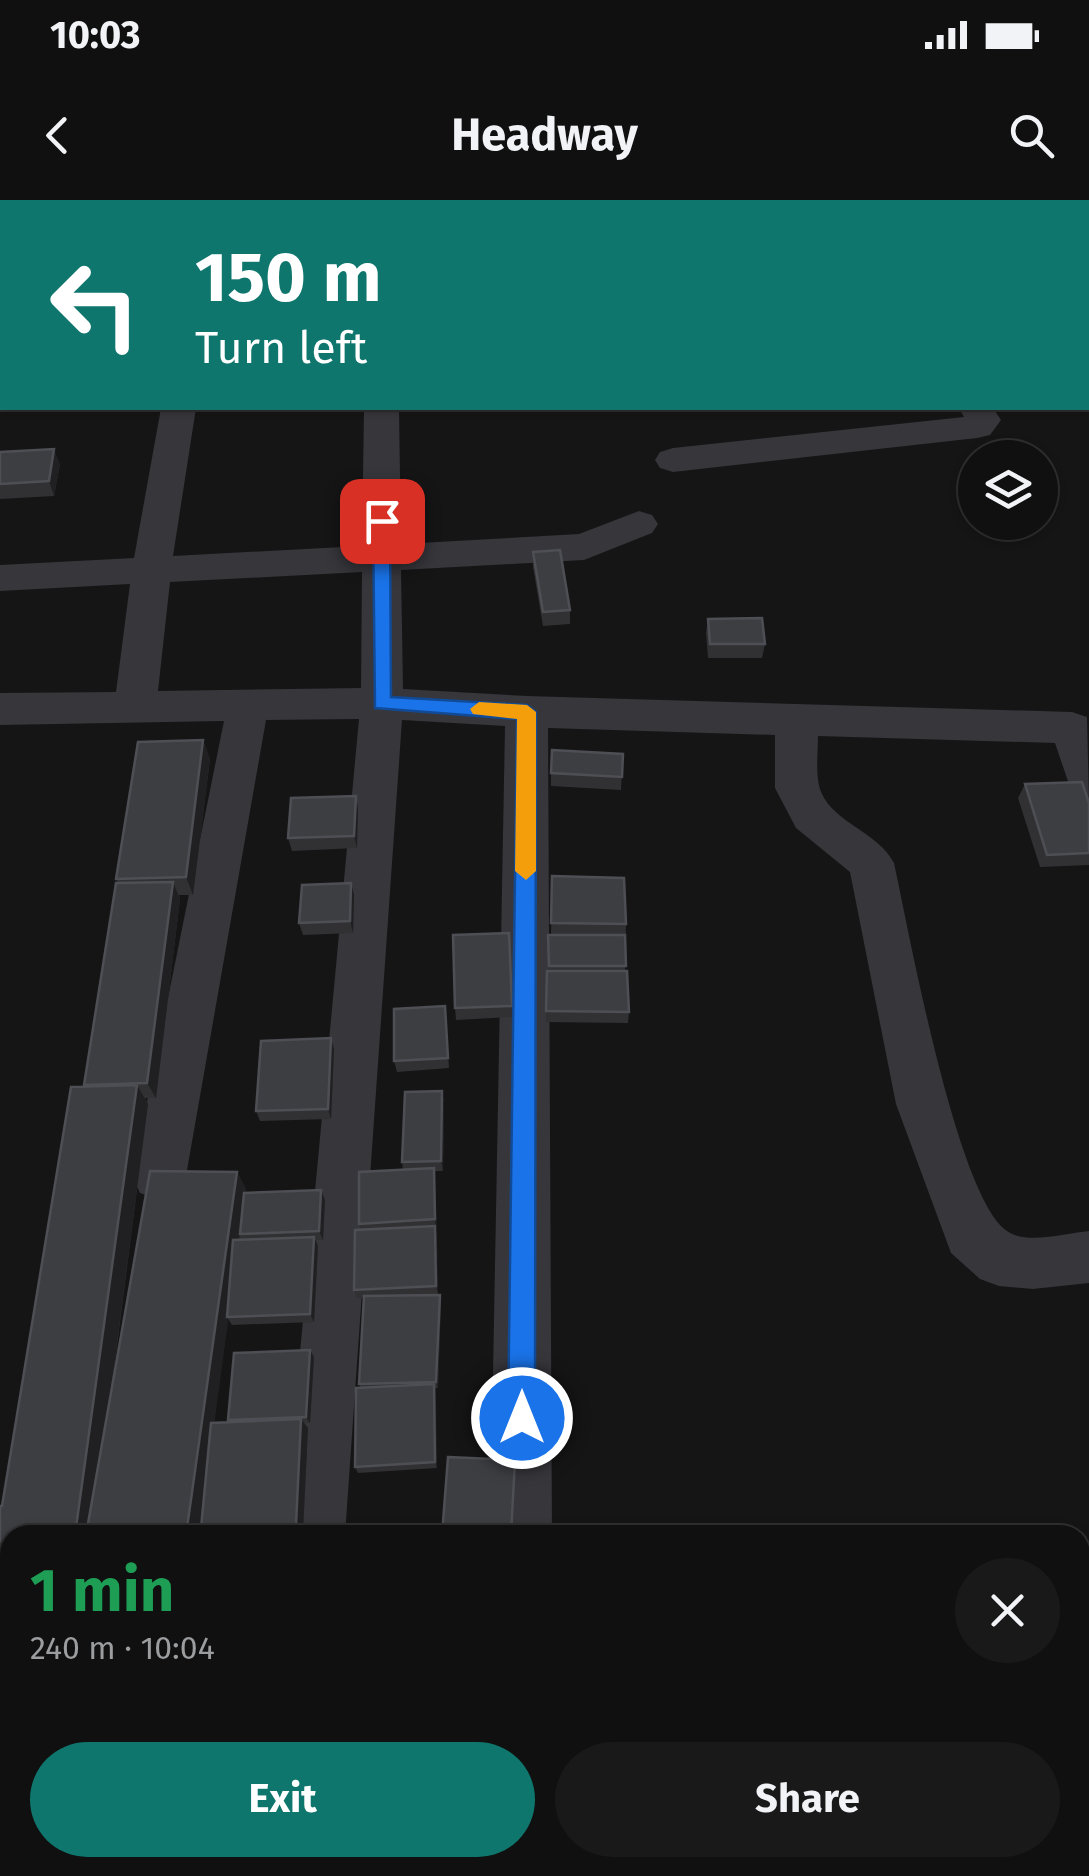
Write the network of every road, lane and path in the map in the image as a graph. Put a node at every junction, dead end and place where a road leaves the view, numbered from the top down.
1 (178, 410) edge
2 (381, 410) edge
3 (978, 410) edge
4 (673, 460) dead end
5 (639, 524) dead end
6 (382, 559) junction
7 (151, 572) junction
8 (0, 578) edge
9 (382, 703) junction
10 (248, 705) junction
11 (135, 707) junction
12 (0, 709) edge
13 (527, 712) junction
14 (796, 720) junction
15 (1080, 728) edge
16 (1089, 784) edge
17 (159, 1176) edge
18 (1089, 1257) edge
19 (315, 1525) edge
20 (521, 1525) edge

1 - 7 street
2 - 6 street
3 - 4 street
5 - 6 street
6 - 7 street
6 - 9 street
7 - 8 street
7 - 11 street
9 - 10 street
9 - 13 street
9 - 19 street
10 - 11 street
10 - 17 street
11 - 12 street
13 - 14 street
13 - 20 street
14 - 15 street
14 - 18 street
15 - 16 street

